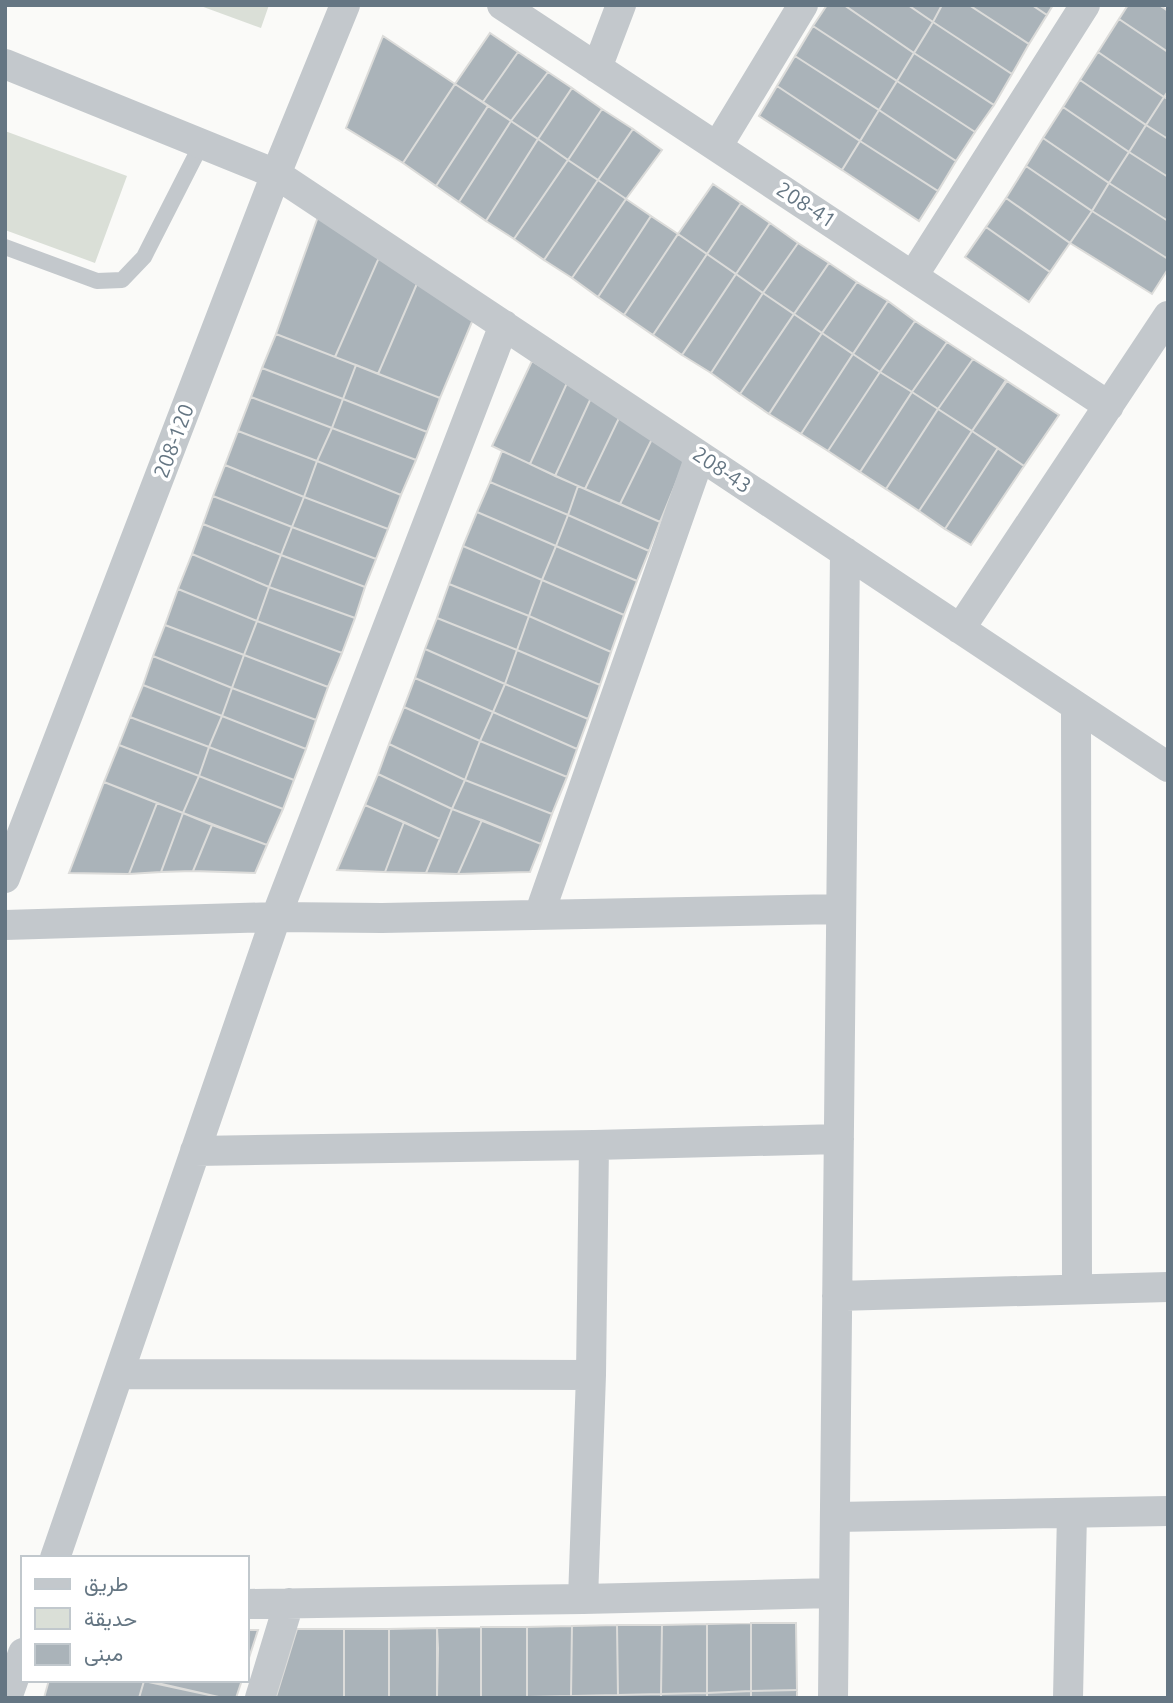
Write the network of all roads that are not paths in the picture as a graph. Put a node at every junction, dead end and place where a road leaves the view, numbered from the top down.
1 (345, 5) edge
2 (502, 5) edge
3 (621, 5) edge
4 (803, 5) edge
5 (1085, 5) edge
6 (5, 64) edge
7 (597, 68) junction
8 (202, 144) junction
9 (717, 147) junction
10 (276, 174) junction
11 (5, 247) edge
12 (913, 276) junction
13 (1168, 316) edge
14 (504, 325) junction
15 (1109, 405) junction
16 (700, 456) junction
17 (845, 552) junction
18 (960, 629) junction
19 (1076, 706) junction
20 (1168, 767) edge
21 (5, 878) edge
22 (841, 909) junction
23 (539, 915) junction
24 (276, 917) junction
25 (5, 925) edge
26 (839, 1139) junction
27 (594, 1145) junction
28 (195, 1151) junction
29 (1168, 1287) edge
30 (1077, 1289) junction
31 (837, 1296) junction
32 (119, 1374) junction
33 (591, 1375) junction
34 (1168, 1511) edge
35 (1072, 1513) junction
36 (835, 1517) junction
37 (56, 1556) edge
38 (834, 1593) junction
39 (583, 1599) junction
40 (289, 1603) junction
41 (248, 1604) edge
42 (21, 1659) edge
43 (7, 1698) edge
44 (260, 1698) edge
45 (833, 1698) edge
46 (1068, 1698) edge

1 - 10 street, 208-120
2 - 7 street, 208-41
3 - 7 street
4 - 9 street
5 - 12 street
6 - 8 street, 208-43
7 - 9 street, 208-41
8 - 10 street, 208-43
8 - 11 lane
9 - 12 street, 208-41
10 - 14 street, 208-43
10 - 21 street, 208-120
12 - 15 street, 208-41
13 - 15 street
14 - 16 street, 208-43
14 - 24 street
15 - 18 street
16 - 17 street, 208-43
16 - 23 street
17 - 18 street, 208-43
17 - 22 street
18 - 19 street, 208-43
19 - 20 street, 208-43
19 - 30 street
22 - 23 street
22 - 26 street
23 - 24 street
24 - 25 street
24 - 28 street
26 - 27 street
26 - 31 street
27 - 28 street
27 - 33 street
28 - 32 street
29 - 30 street
30 - 31 street
31 - 36 street
32 - 33 street
32 - 37 street
33 - 39 street
34 - 35 street
35 - 36 street
35 - 46 street
36 - 38 street
38 - 39 street
38 - 45 street
39 - 40 street
40 - 41 street
40 - 44 street
42 - 43 street

